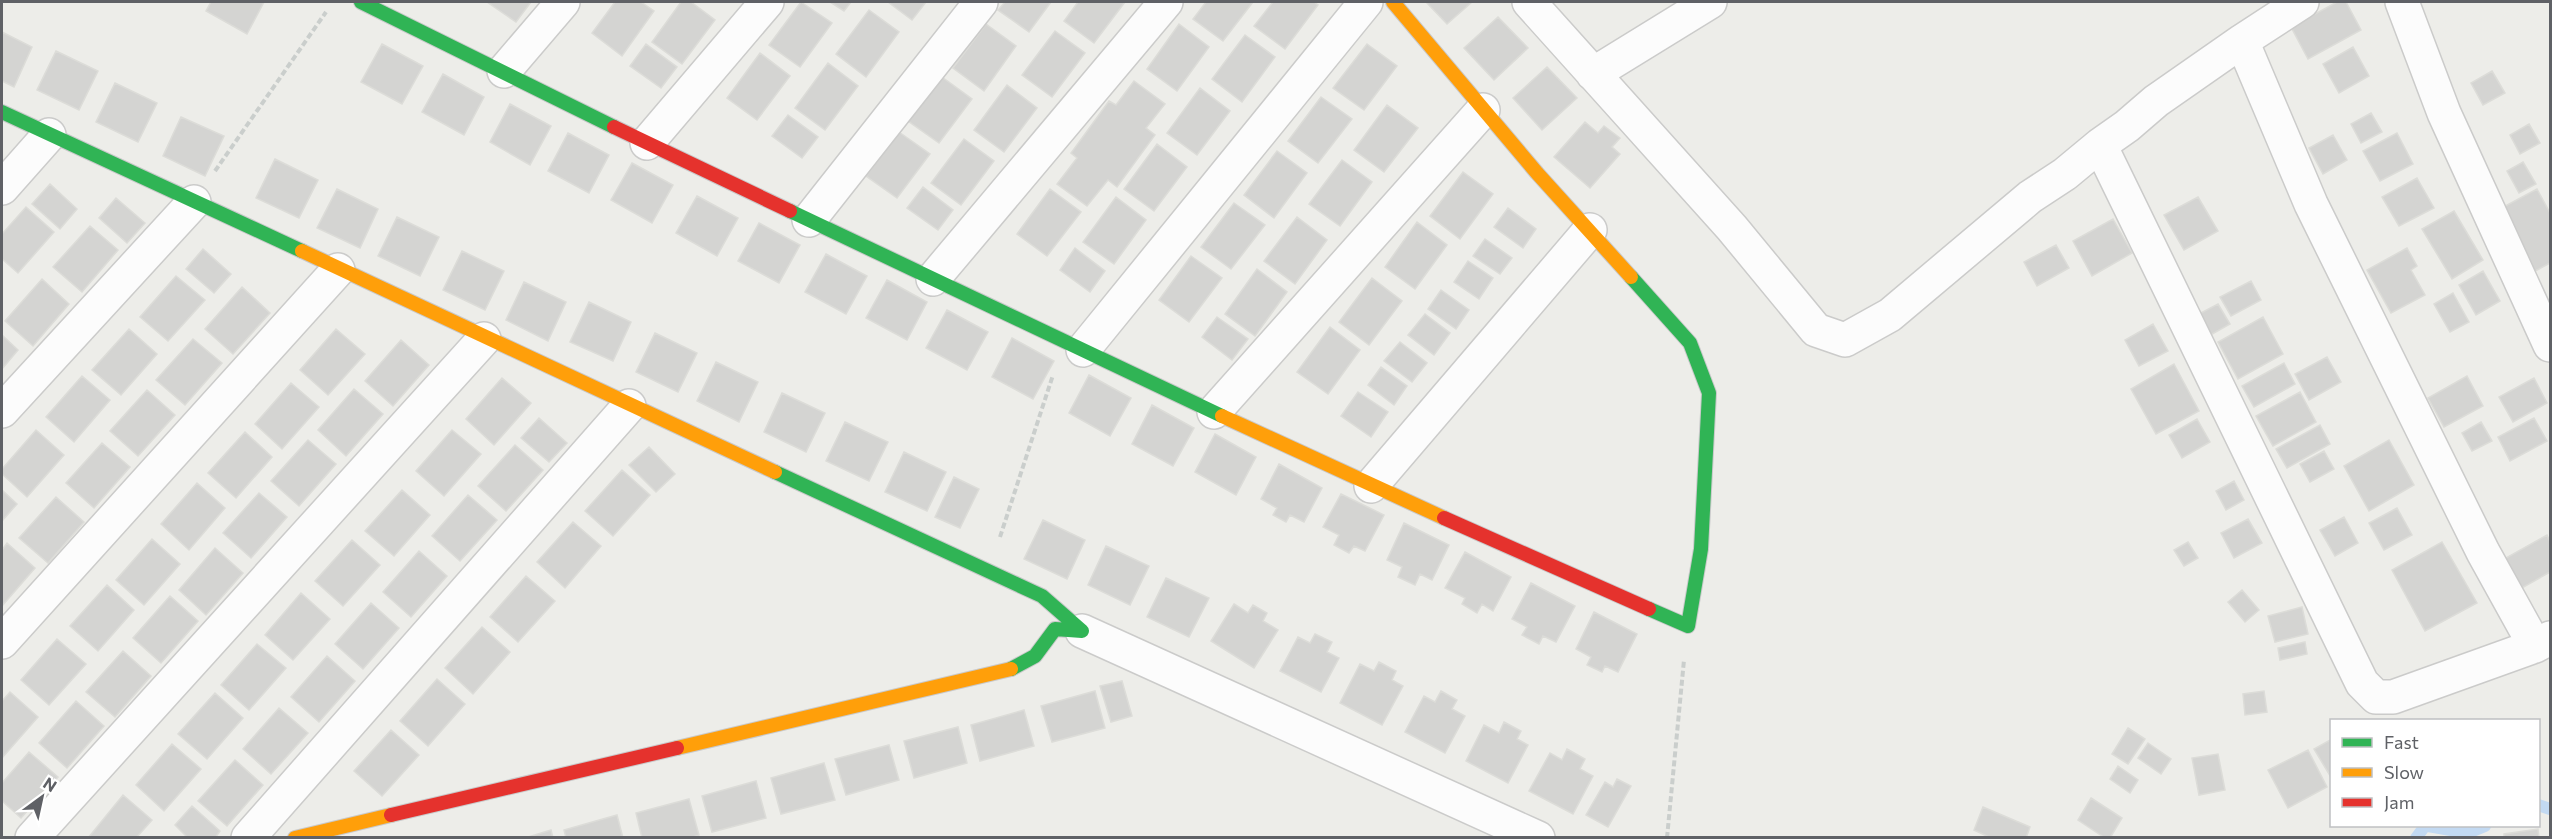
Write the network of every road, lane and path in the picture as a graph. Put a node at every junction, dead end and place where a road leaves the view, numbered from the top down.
1 (562, 2) edge
2 (767, 2) edge
3 (981, 2) edge
4 (1166, 2) edge
5 (1366, 2) edge
6 (1393, 2) edge
7 (1529, 2) edge
8 (1710, 2) edge
9 (2302, 2) edge
10 (2402, 2) edge
11 (367, 3) edge
12 (326, 11) dead end
13 (2242, 41) junction
14 (504, 71) junction
15 (1593, 74) junction
16 (1483, 110) junction
17 (2, 112) edge
18 (49, 135) junction
19 (647, 143) junction
20 (2100, 145) junction
21 (2, 188) edge
22 (194, 202) junction
23 (809, 220) junction
24 (1590, 230) junction
25 (338, 270) junction
26 (933, 279) junction
27 (484, 339) junction
28 (1073, 345) junction
29 (2550, 345) edge
30 (629, 406) junction
31 (2, 411) edge
32 (1214, 412) junction
33 (1371, 486) junction
34 (989, 572) junction
35 (1688, 626) junction
36 (1083, 631) junction
37 (2, 642) edge
38 (2543, 642) edge
39 (32, 837) edge
40 (248, 837) edge
41 (295, 837) edge
42 (1538, 837) edge
43 (1667, 837) edge

1 - 14 street
2 - 19 street
3 - 23 street
4 - 26 street
5 - 28 street
6 - 16 street
7 - 15 street
8 - 15 street
9 - 13 street
10 - 29 street
11 - 14 street
12 - 22 path
13 - 20 street
13 - 38 street
14 - 19 street
15 - 20 street
16 - 24 street
16 - 32 street
17 - 18 street
18 - 21 street
18 - 22 street
19 - 23 street
20 - 38 street
22 - 25 street
22 - 31 street
23 - 26 street
24 - 33 street
24 - 35 street
25 - 27 street
25 - 37 street
26 - 28 street
27 - 30 street
27 - 39 street
28 - 32 street
28 - 34 path
30 - 34 street
30 - 40 street
32 - 33 street
33 - 35 street
34 - 36 street
35 - 43 path
36 - 41 street
36 - 42 street

